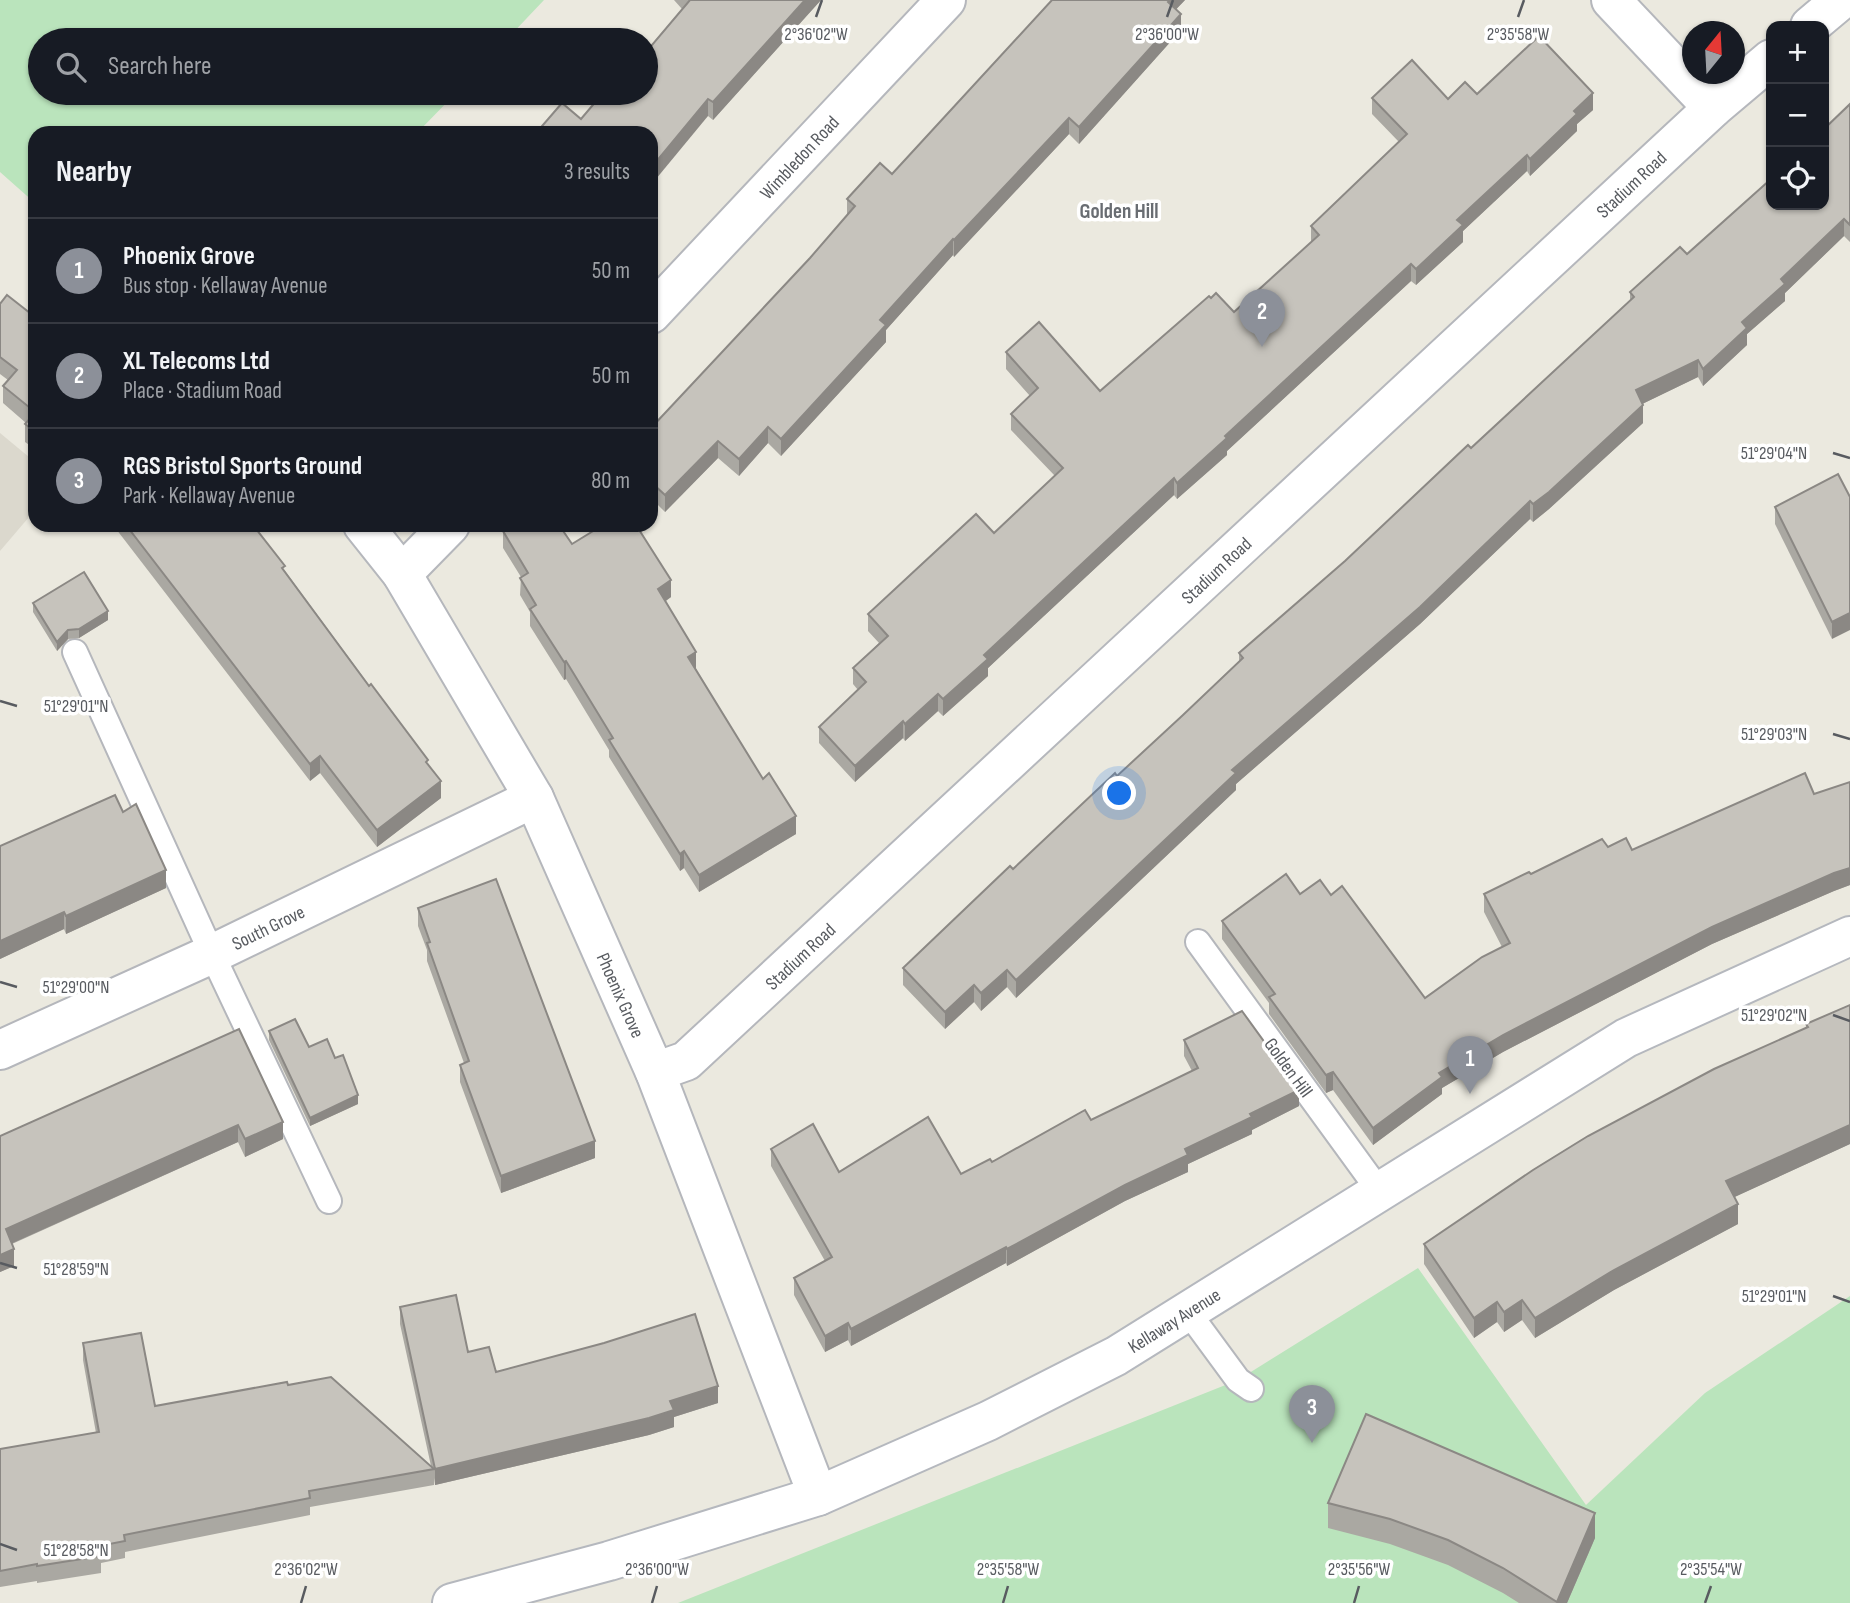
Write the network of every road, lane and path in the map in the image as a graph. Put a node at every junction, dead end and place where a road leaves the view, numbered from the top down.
1 (946, 0) edge
2 (1611, 0) edge
3 (1841, 0) edge
4 (1816, 21) edge
5 (1766, 63) edge
6 (1713, 108) junction
7 (658, 307) edge
8 (369, 532) edge
9 (443, 532) edge
10 (402, 574) junction
11 (75, 652) dead end
12 (534, 798) junction
13 (1850, 936) edge
14 (1198, 942) dead end
15 (212, 954) junction
16 (0, 1051) edge
17 (655, 1072) junction
18 (1380, 1192) junction
19 (329, 1201) dead end
20 (1188, 1312) junction
21 (1251, 1389) dead end
22 (818, 1496) junction
23 (453, 1603) edge

1 - 7 street, Wimbledon Road
2 - 6 street
3 - 4 street
5 - 6 street, Stadium Road
6 - 17 street, Stadium Road
8 - 10 street, Phoenix Grove
9 - 10 street
10 - 12 street, Phoenix Grove
11 - 15 lane
12 - 15 street, South Grove
12 - 17 street, Phoenix Grove
13 - 18 street, Kellaway Avenue
14 - 18 lane, Golden Hill
15 - 16 street, South Grove
15 - 19 lane
17 - 22 street, Phoenix Grove
18 - 20 street, Kellaway Avenue
20 - 21 lane
20 - 22 street, Kellaway Avenue
22 - 23 street, Kellaway Avenue

